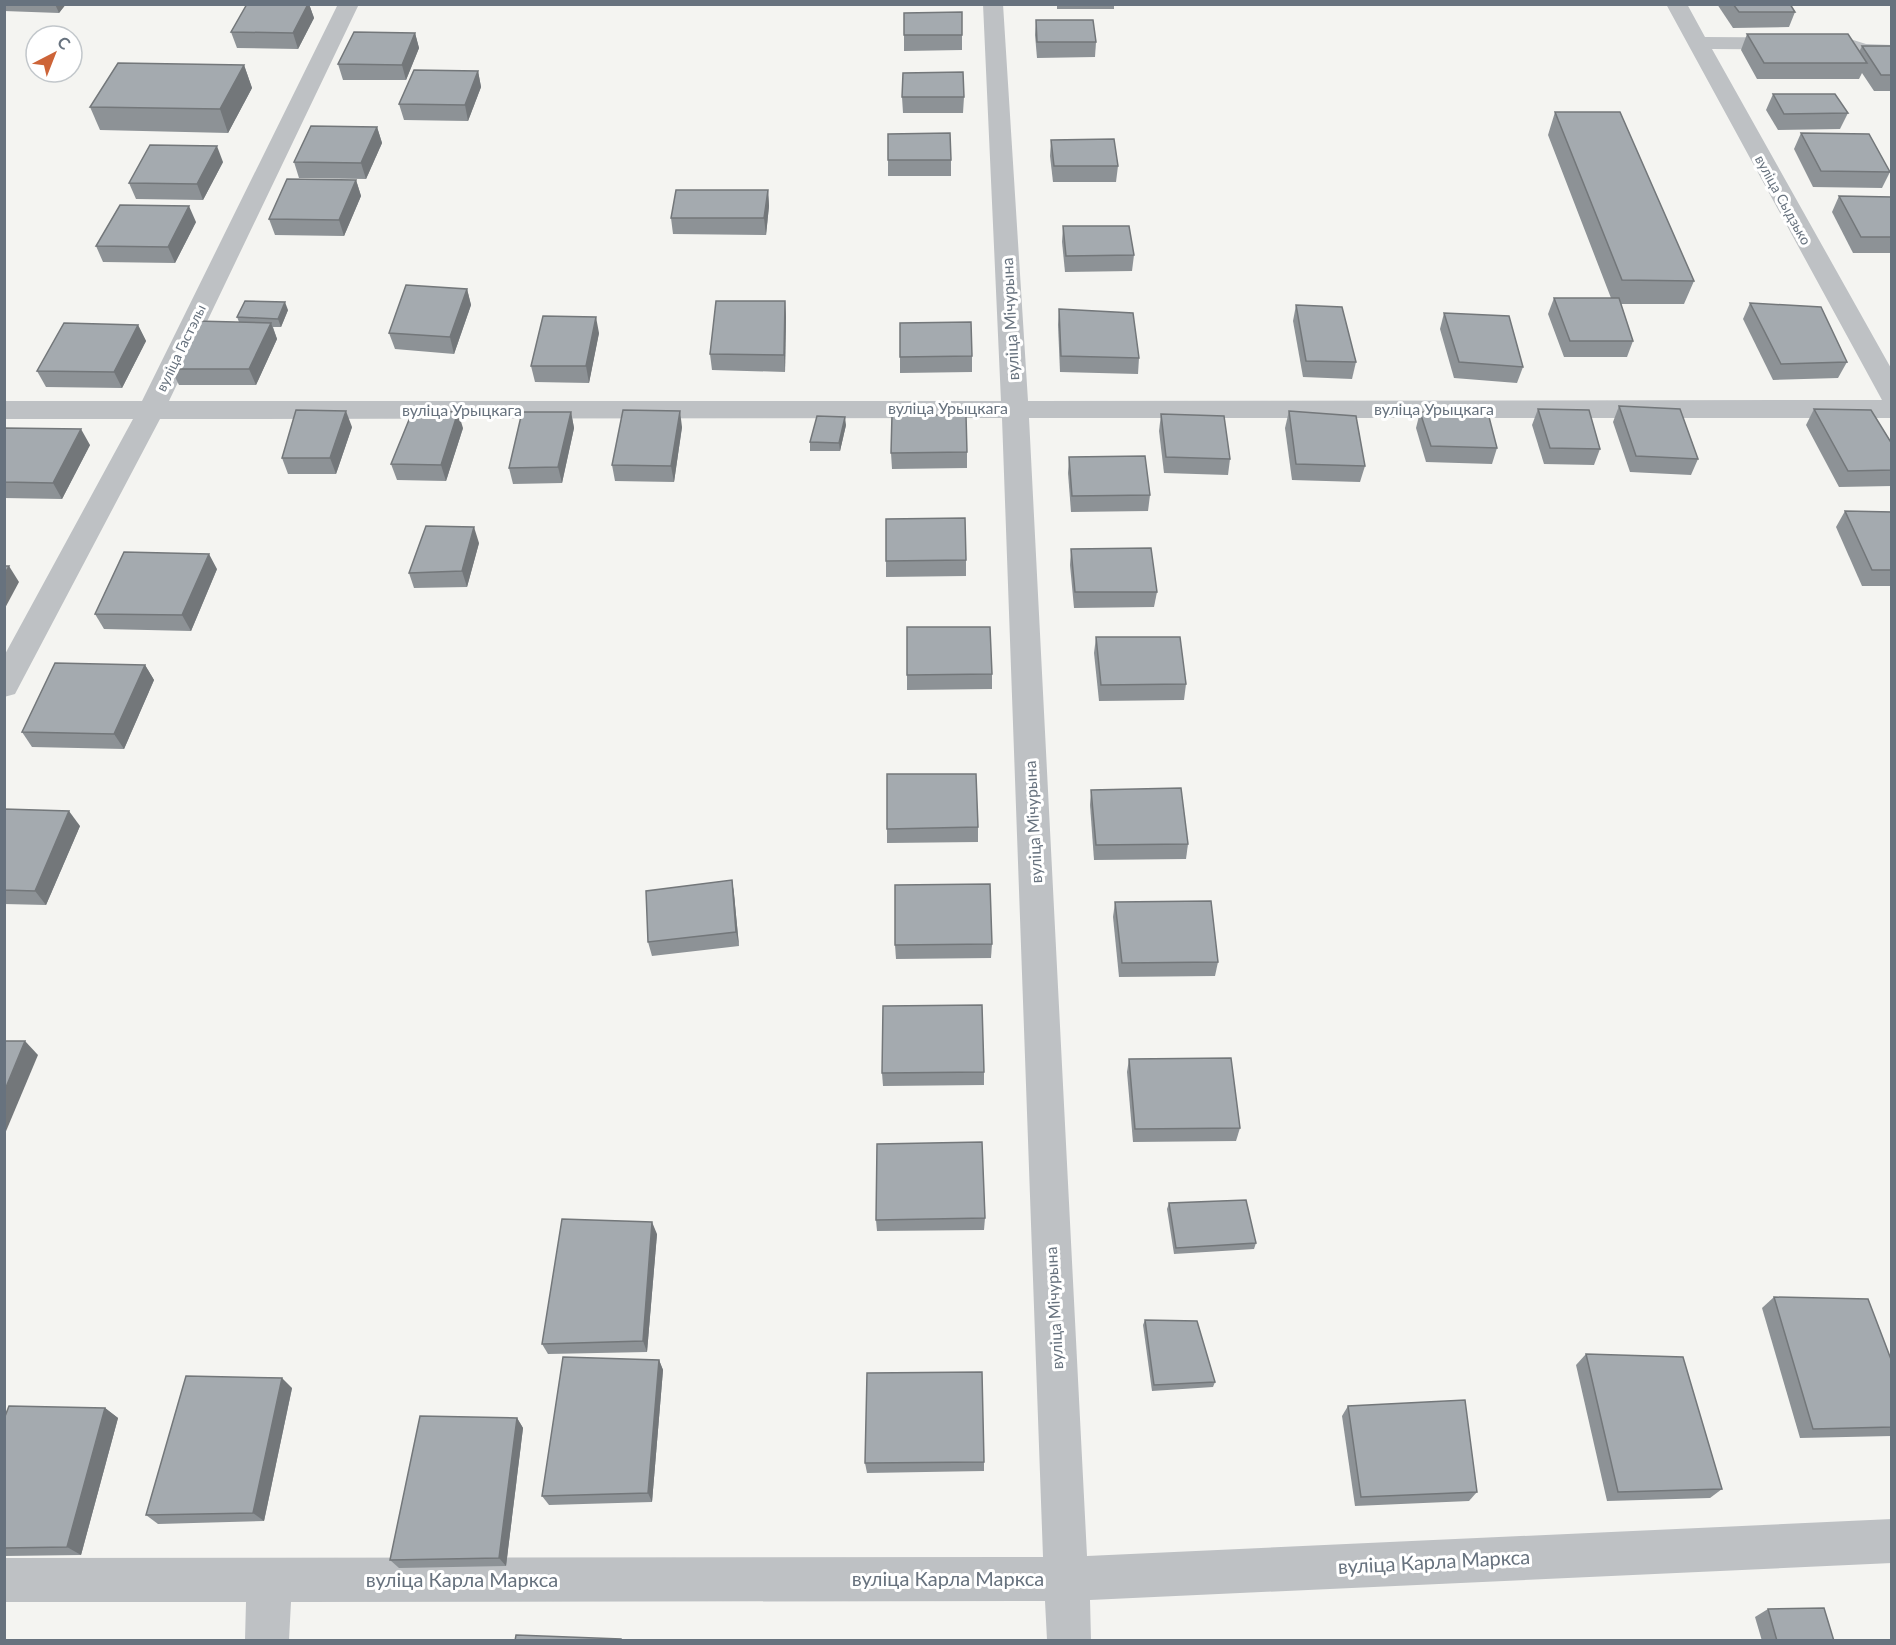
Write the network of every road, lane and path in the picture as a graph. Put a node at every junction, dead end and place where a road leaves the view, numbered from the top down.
1 (349, 4) edge
2 (993, 4) edge
3 (1676, 4) edge
4 (1697, 43) junction
5 (1892, 51) edge
6 (1892, 395) edge
7 (1015, 408) junction
8 (4, 410) edge
9 (1892, 410) edge
10 (150, 412) junction
11 (4, 686) edge
12 (1892, 1541) edge
13 (1066, 1579) junction
14 (4, 1580) edge
15 (270, 1580) junction
16 (267, 1641) edge
17 (1069, 1641) edge

1 - 10 street, вуліца Гастэлы
2 - 7 street, вуліца Мічурына
3 - 4 street, вуліца Сыдзько
4 - 5 street
4 - 6 street, вуліца Сыдзько
7 - 9 street, вуліца Урыцкага
7 - 10 street, вуліца Урыцкага
7 - 13 street, вуліца Мічурына
8 - 10 street, вуліца Урыцкага
10 - 11 street, вуліца Гастэлы
12 - 13 street, вуліца Карла Маркса
13 - 15 street, вуліца Карла Маркса
13 - 17 street, вуліца Мічурына
14 - 15 street, вуліца Карла Маркса
15 - 16 street

